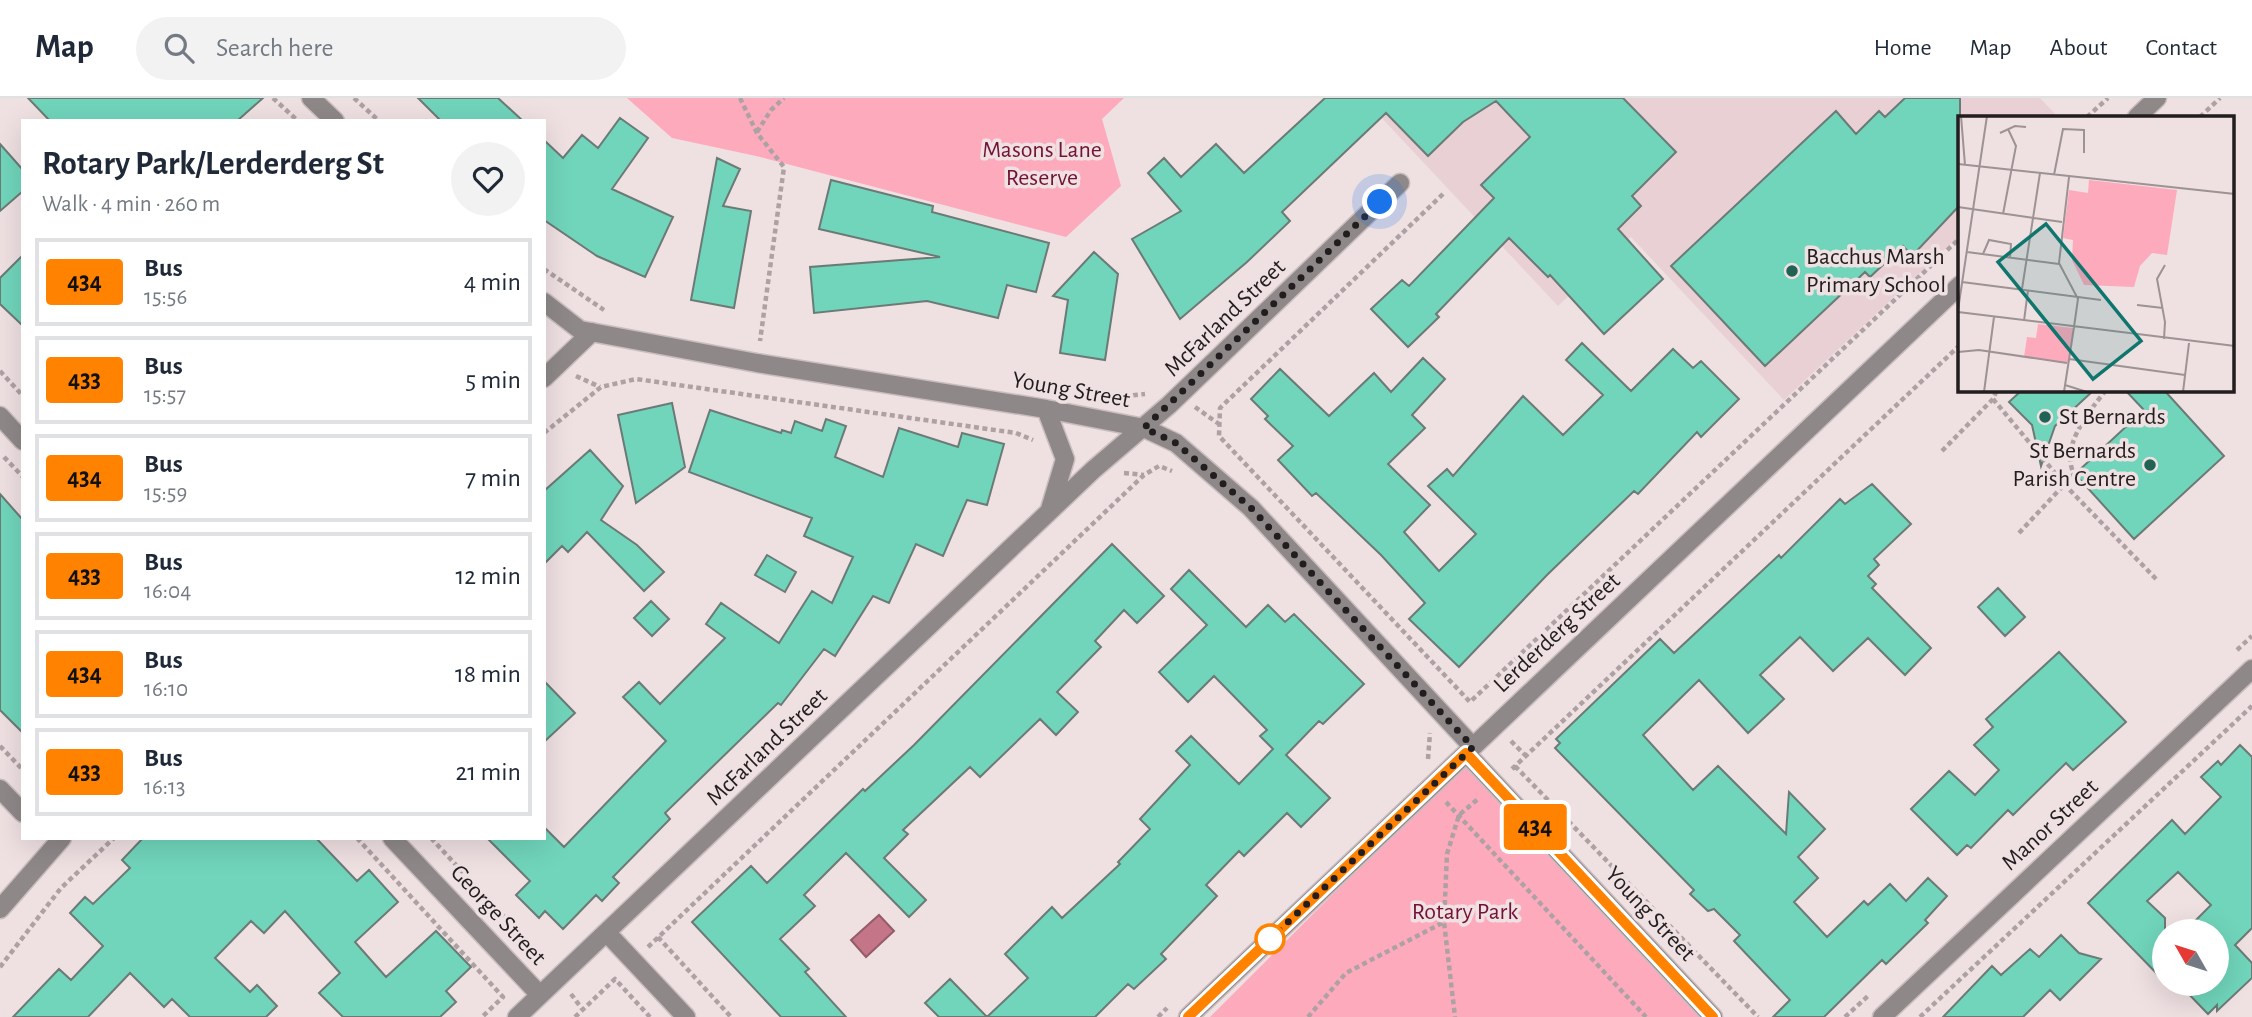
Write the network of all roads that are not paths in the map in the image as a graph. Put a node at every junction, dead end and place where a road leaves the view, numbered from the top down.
1 (311, 98) edge
2 (2157, 98) edge
3 (2138, 116) edge
4 (333, 119) edge
5 (1400, 183) dead end
6 (1958, 287) edge
7 (546, 304) edge
8 (592, 332) junction
9 (546, 376) edge
10 (1046, 409) junction
11 (0, 416) edge
12 (1144, 428) junction
13 (21, 439) edge
14 (1049, 512) junction
15 (2252, 669) edge
16 (1469, 750) junction
17 (0, 789) edge
18 (21, 811) edge
19 (394, 840) edge
20 (54, 841) edge
21 (0, 909) edge
22 (607, 933) junction
23 (540, 995) junction
24 (517, 1017) edge
25 (686, 1017) edge
26 (1188, 1017) edge
27 (1713, 1017) edge
28 (1882, 1017) edge

1 - 4 street
2 - 3 street
5 - 12 street, McFarland Street
6 - 16 street, Lerderderg Street
7 - 8 street, Young Street
8 - 9 street
8 - 10 street, Young Street
10 - 12 street, Young Street
10 - 14 street, McFarland Street
11 - 13 street
12 - 14 street, McFarland Street
12 - 16 street, Young Street
14 - 22 street, McFarland Street
15 - 28 street, Manor Street
16 - 26 street, Lerderderg Street
16 - 27 street, Young Street
17 - 18 street
19 - 23 street, George Street
20 - 21 street
22 - 23 street, McFarland Street
22 - 25 street
23 - 24 street, McFarland Street

